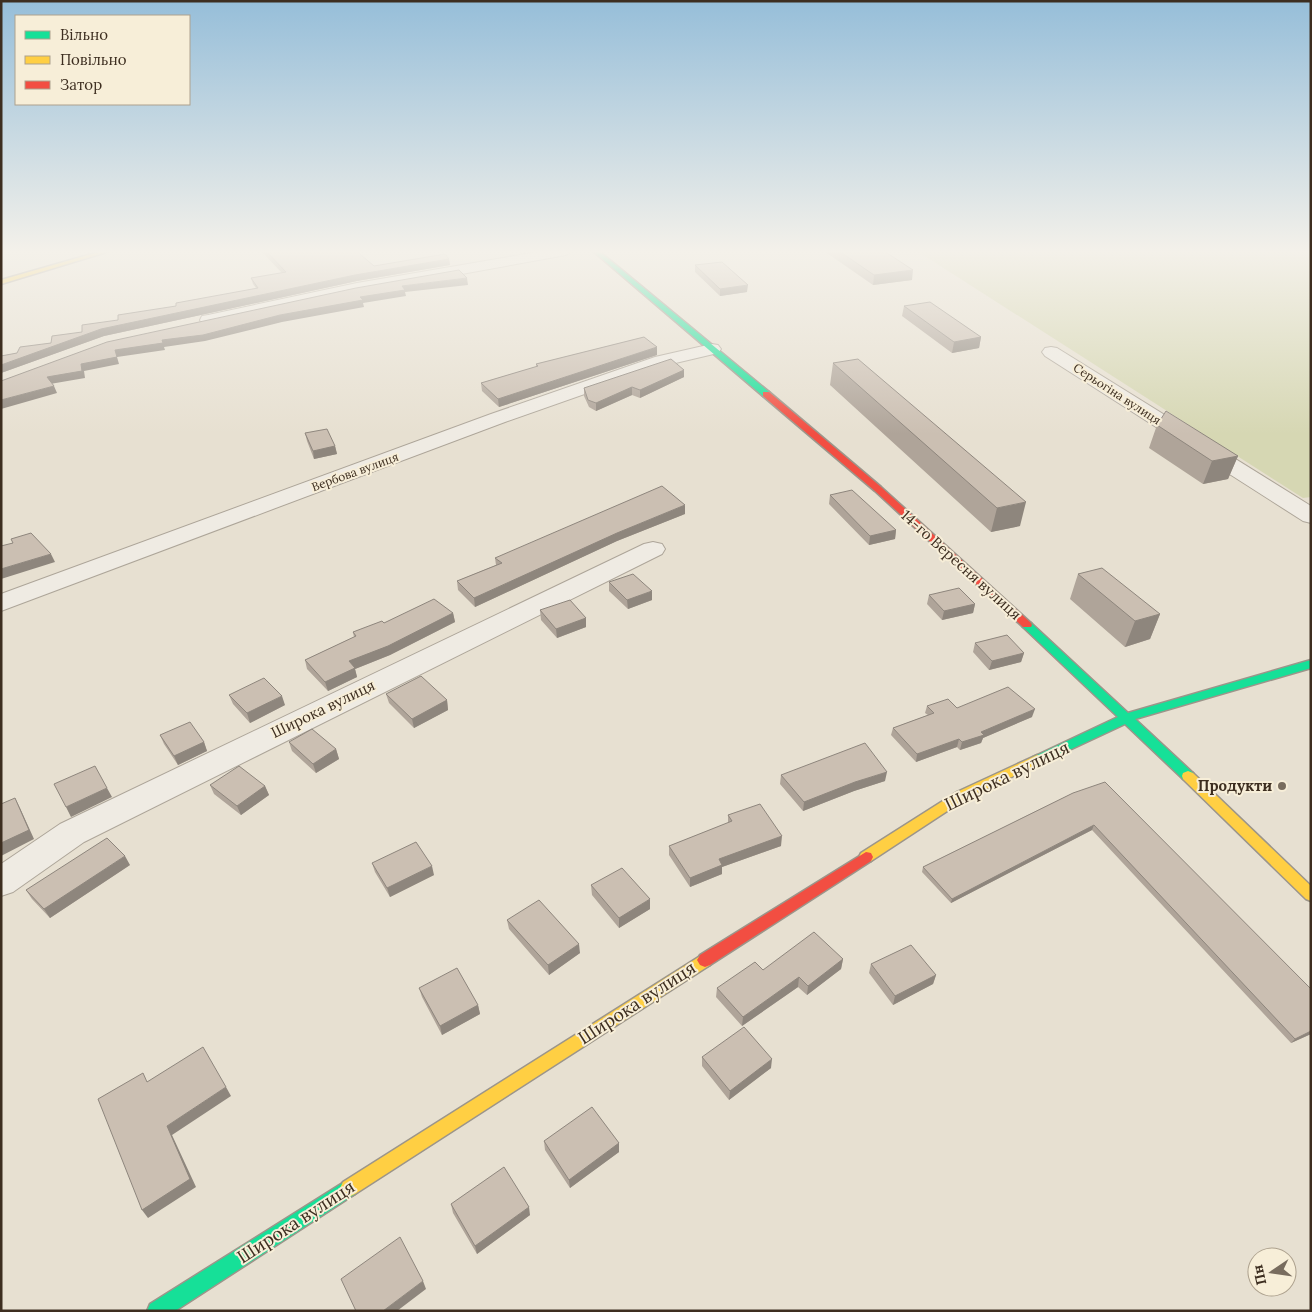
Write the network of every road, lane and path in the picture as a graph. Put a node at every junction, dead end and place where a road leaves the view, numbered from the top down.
1 (245, 312) edge
2 (668, 312) edge
3 (191, 324) edge
4 (712, 349) junction
5 (1051, 352) dead end
6 (1311, 516) edge
7 (653, 549) dead end
8 (1, 603) edge
9 (1311, 664) edge
10 (1128, 717) junction
11 (1, 882) edge
12 (1311, 895) edge
13 (157, 1311) edge

1 - 3 street
2 - 4 street, 14-го Вересня вулиця
4 - 8 street, Вербова вулиця
4 - 10 street, 14-го Вересня вулиця
5 - 6 street, Серьогіна вулиця
7 - 11 street, Широка вулиця
9 - 10 street
10 - 12 street, 14-го Вересня вулиця
10 - 13 street, Широка вулиця

